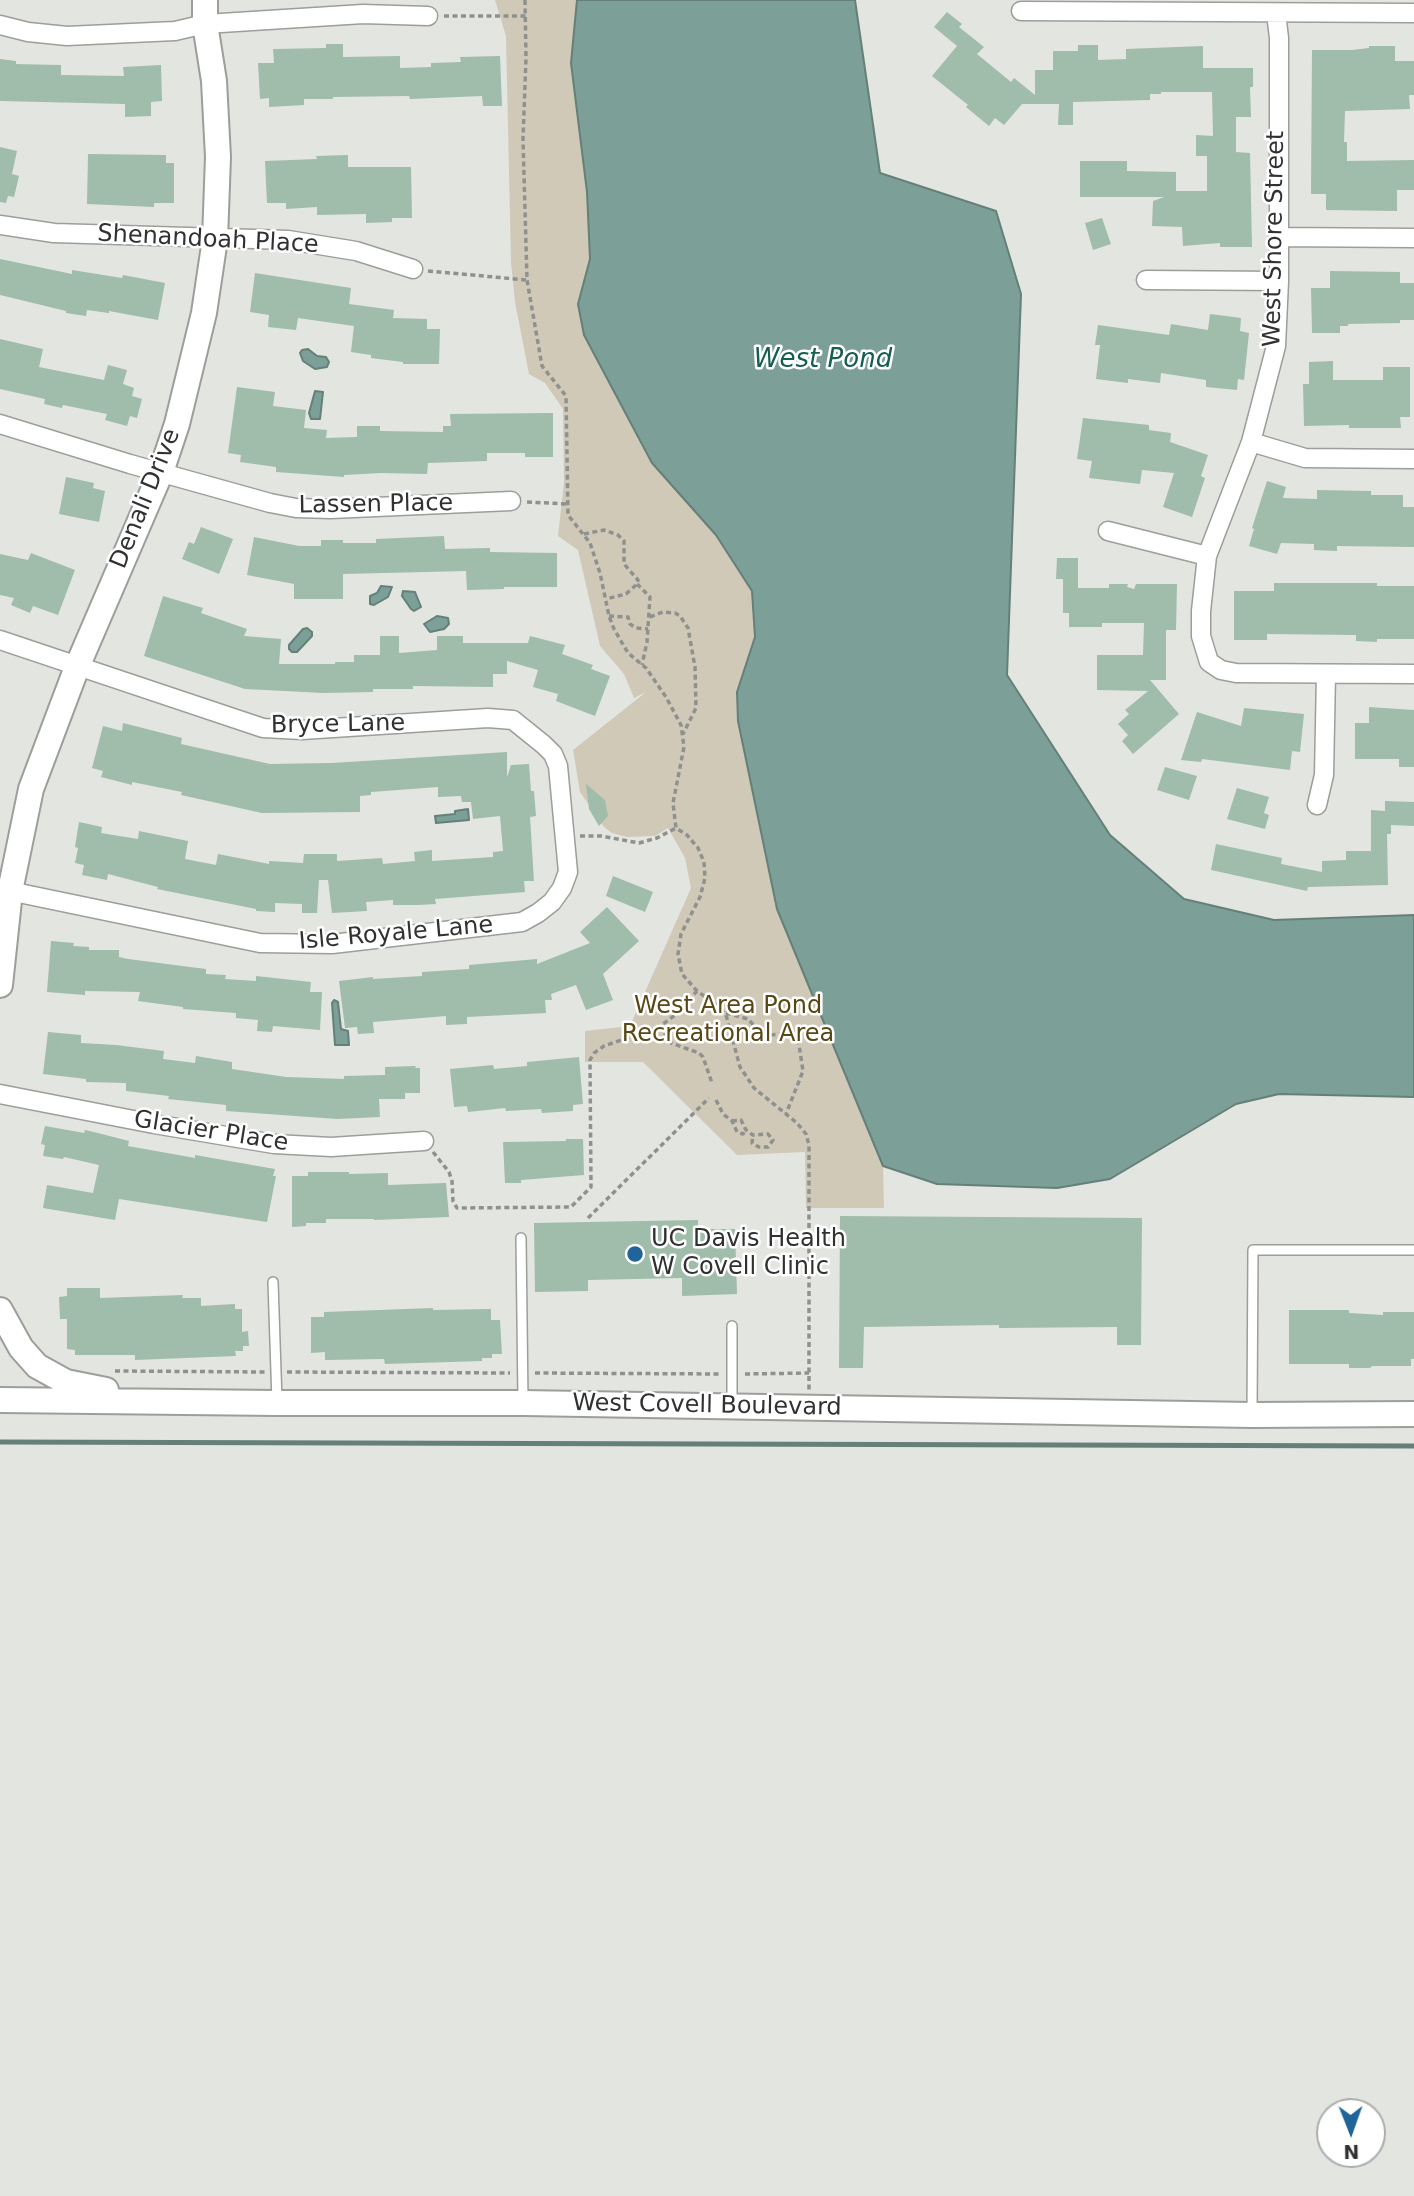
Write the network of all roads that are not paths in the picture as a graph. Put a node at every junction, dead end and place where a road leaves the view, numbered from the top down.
1 (1021, 11) dead end
2 (205, 12) edge
3 (1276, 13) junction
4 (1414, 13) edge
5 (428, 16) road end
6 (0, 26) edge
7 (0, 225) edge
8 (1278, 237) junction
9 (1414, 237) edge
10 (215, 239) junction
11 (413, 269) road end
12 (1146, 280) dead end
13 (1279, 281) junction
14 (0, 424) edge
15 (1251, 442) junction
16 (1414, 459) edge
17 (161, 472) junction
18 (511, 501) road end
19 (1108, 531) dead end
20 (1207, 556) junction
21 (0, 640) edge
22 (77, 667) junction
23 (1326, 674) junction
24 (1414, 674) edge
25 (1317, 805) dead end
26 (565, 836) joint
27 (5, 890) edge
28 (0, 985) edge
29 (0, 1094) edge
30 (424, 1141) road end
31 (521, 1238) dead end
32 (1414, 1250) edge
33 (273, 1282) dead end
34 (0, 1310) edge
35 (732, 1326) dead end
36 (0, 1400) edge
37 (165, 1402) junction
38 (523, 1403) junction
39 (277, 1404) junction
40 (732, 1406) junction
41 (1414, 1407) edge
42 (1387, 1413) junction
43 (1414, 1413) edge
44 (1252, 1415) junction

1 - 3 street
2 - 5 street
2 - 6 street
2 - 10 main road, Denali Drive
3 - 4 street
3 - 8 street, West Shore Street
7 - 10 street, Shenandoah Place
8 - 9 street
8 - 13 street, West Shore Street
10 - 11 street, Shenandoah Place
10 - 17 main road, Denali Drive
12 - 13 street
13 - 15 street, West Shore Street
14 - 17 street, Lassen Place
15 - 16 street
15 - 20 street, West Shore Street
17 - 18 street, Lassen Place
17 - 22 main road, Denali Drive
19 - 20 street
20 - 23 street, West Shore Street
21 - 22 street, Bryce Lane
22 - 26 street, Bryce Lane
22 - 27 main road, Denali Drive
23 - 24 street
23 - 25 street
26 - 27 street, Isle Royale Lane
27 - 28 main road, Denali Drive
29 - 30 street, Glacier Place
31 - 38 lane
32 - 44 lane
33 - 39 lane
34 - 37 main road
35 - 40 lane
36 - 37 main road, West Covell Boulevard
37 - 39 main road, West Covell Boulevard
38 - 39 main road, West Covell Boulevard
38 - 40 main road, West Covell Boulevard
40 - 44 main road, West Covell Boulevard
41 - 42 main road
42 - 43 main road, West Covell Boulevard
42 - 44 main road, West Covell Boulevard

